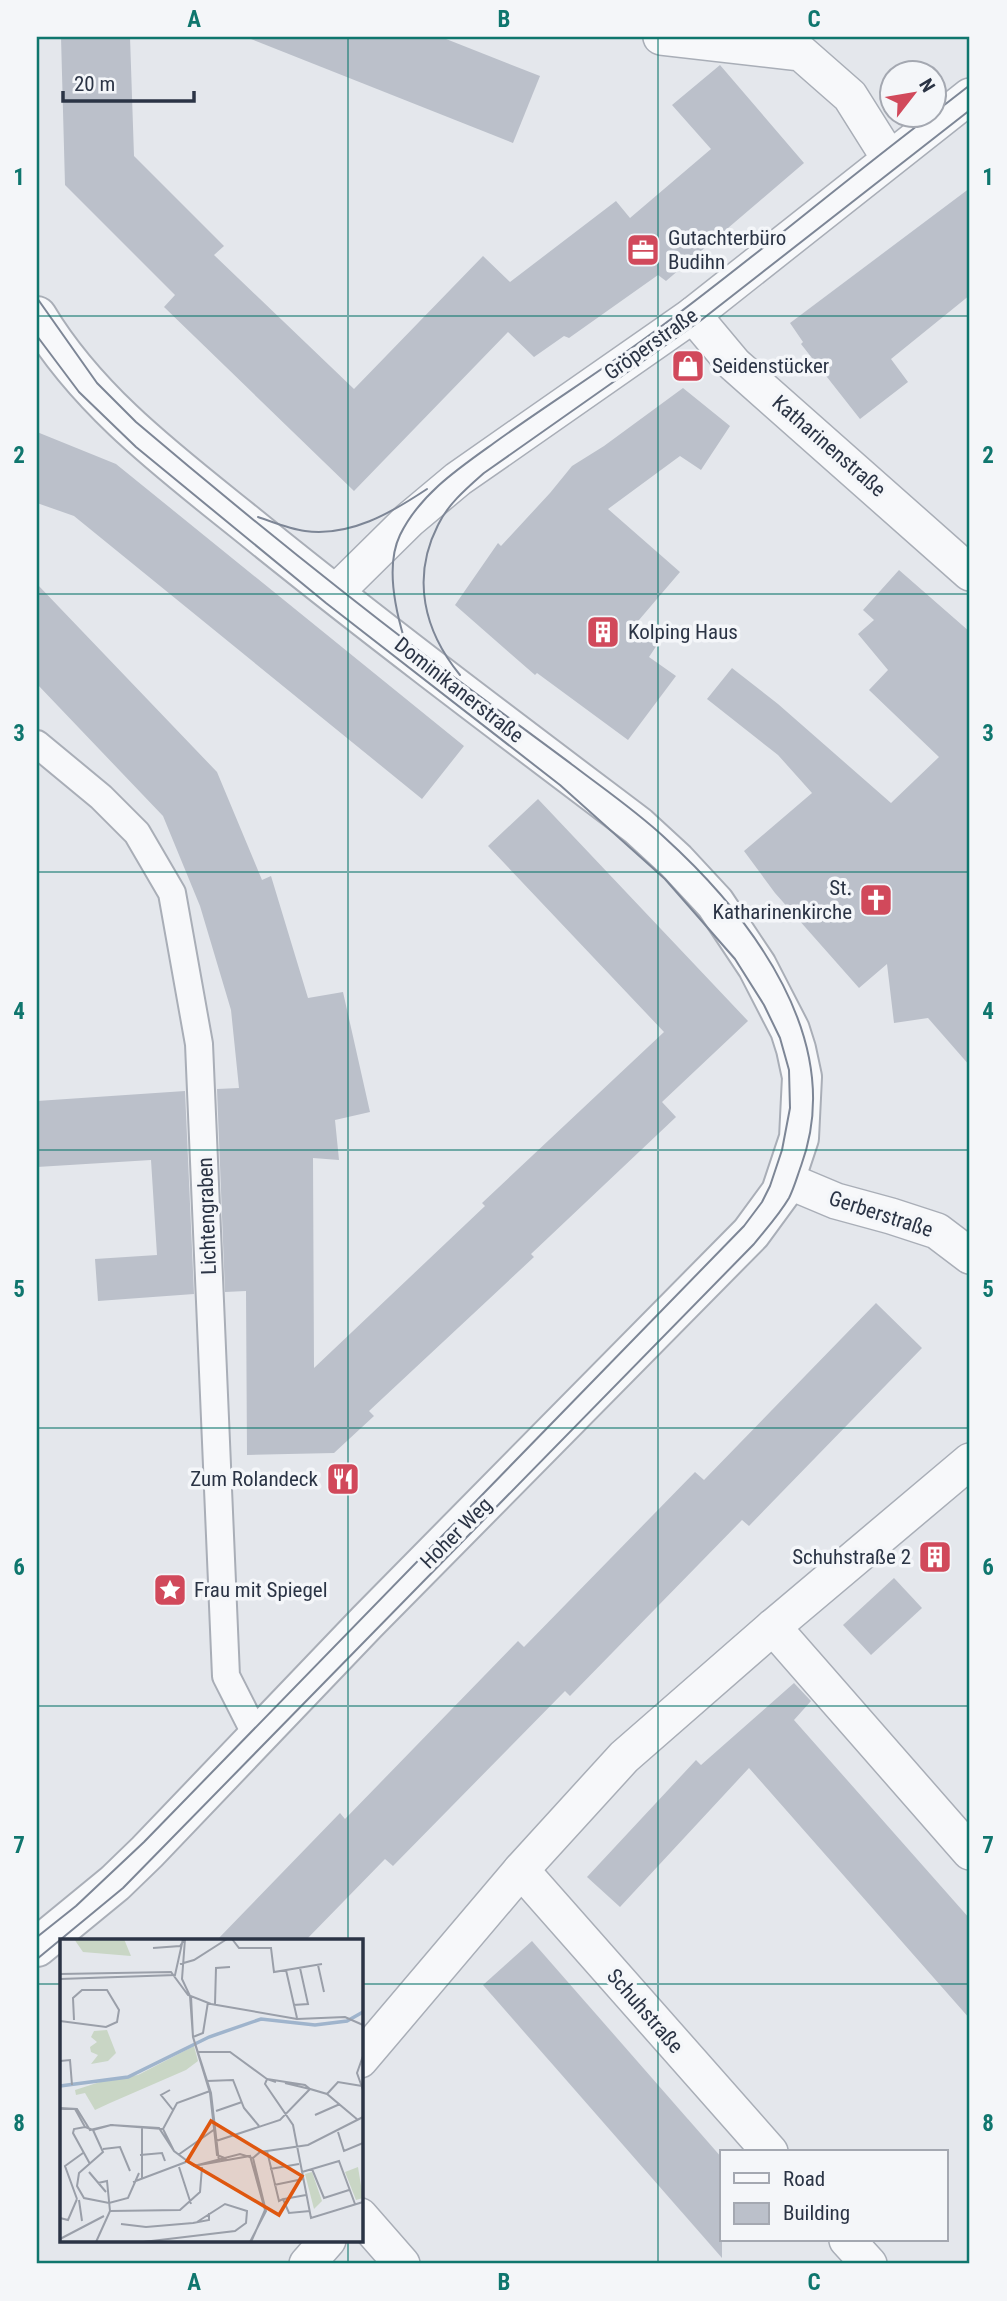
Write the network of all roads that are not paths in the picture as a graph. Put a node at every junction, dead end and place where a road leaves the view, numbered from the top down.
1 (661, 37) edge
2 (970, 96) edge
3 (889, 158) junction
4 (693, 315) junction
5 (43, 339) edge
6 (970, 573) edge
7 (334, 594) junction
8 (37, 744) edge
9 (802, 1077) joint
10 (786, 1180) junction
11 (970, 1256) edge
12 (970, 1461) edge
13 (773, 1627) junction
14 (257, 1737) junction
15 (970, 1852) edge
16 (521, 1870) junction
17 (48, 1948) edge
18 (362, 2058) edge
19 (768, 2150) edge
20 (362, 2219) edge
21 (326, 2242) edge
22 (849, 2242) edge
23 (307, 2264) edge
24 (402, 2264) edge
25 (869, 2264) edge

1 - 3 street
2 - 3 street, Gröperstraße
3 - 4 street, Gröperstraße
4 - 6 street, Katharinenstraße
4 - 7 street, Gröperstraße
5 - 7 street, Dominikanerstraße
7 - 9 street, Dominikanerstraße
8 - 14 street, Lichtengraben
9 - 10 street, Hoher Weg
10 - 11 street, Gerberstraße
10 - 14 street, Hoher Weg
12 - 13 street
13 - 15 street
13 - 16 street
14 - 17 street, Hoher Weg
16 - 18 street
16 - 19 street, Schuhstraße
20 - 24 street
21 - 23 street
22 - 25 street

